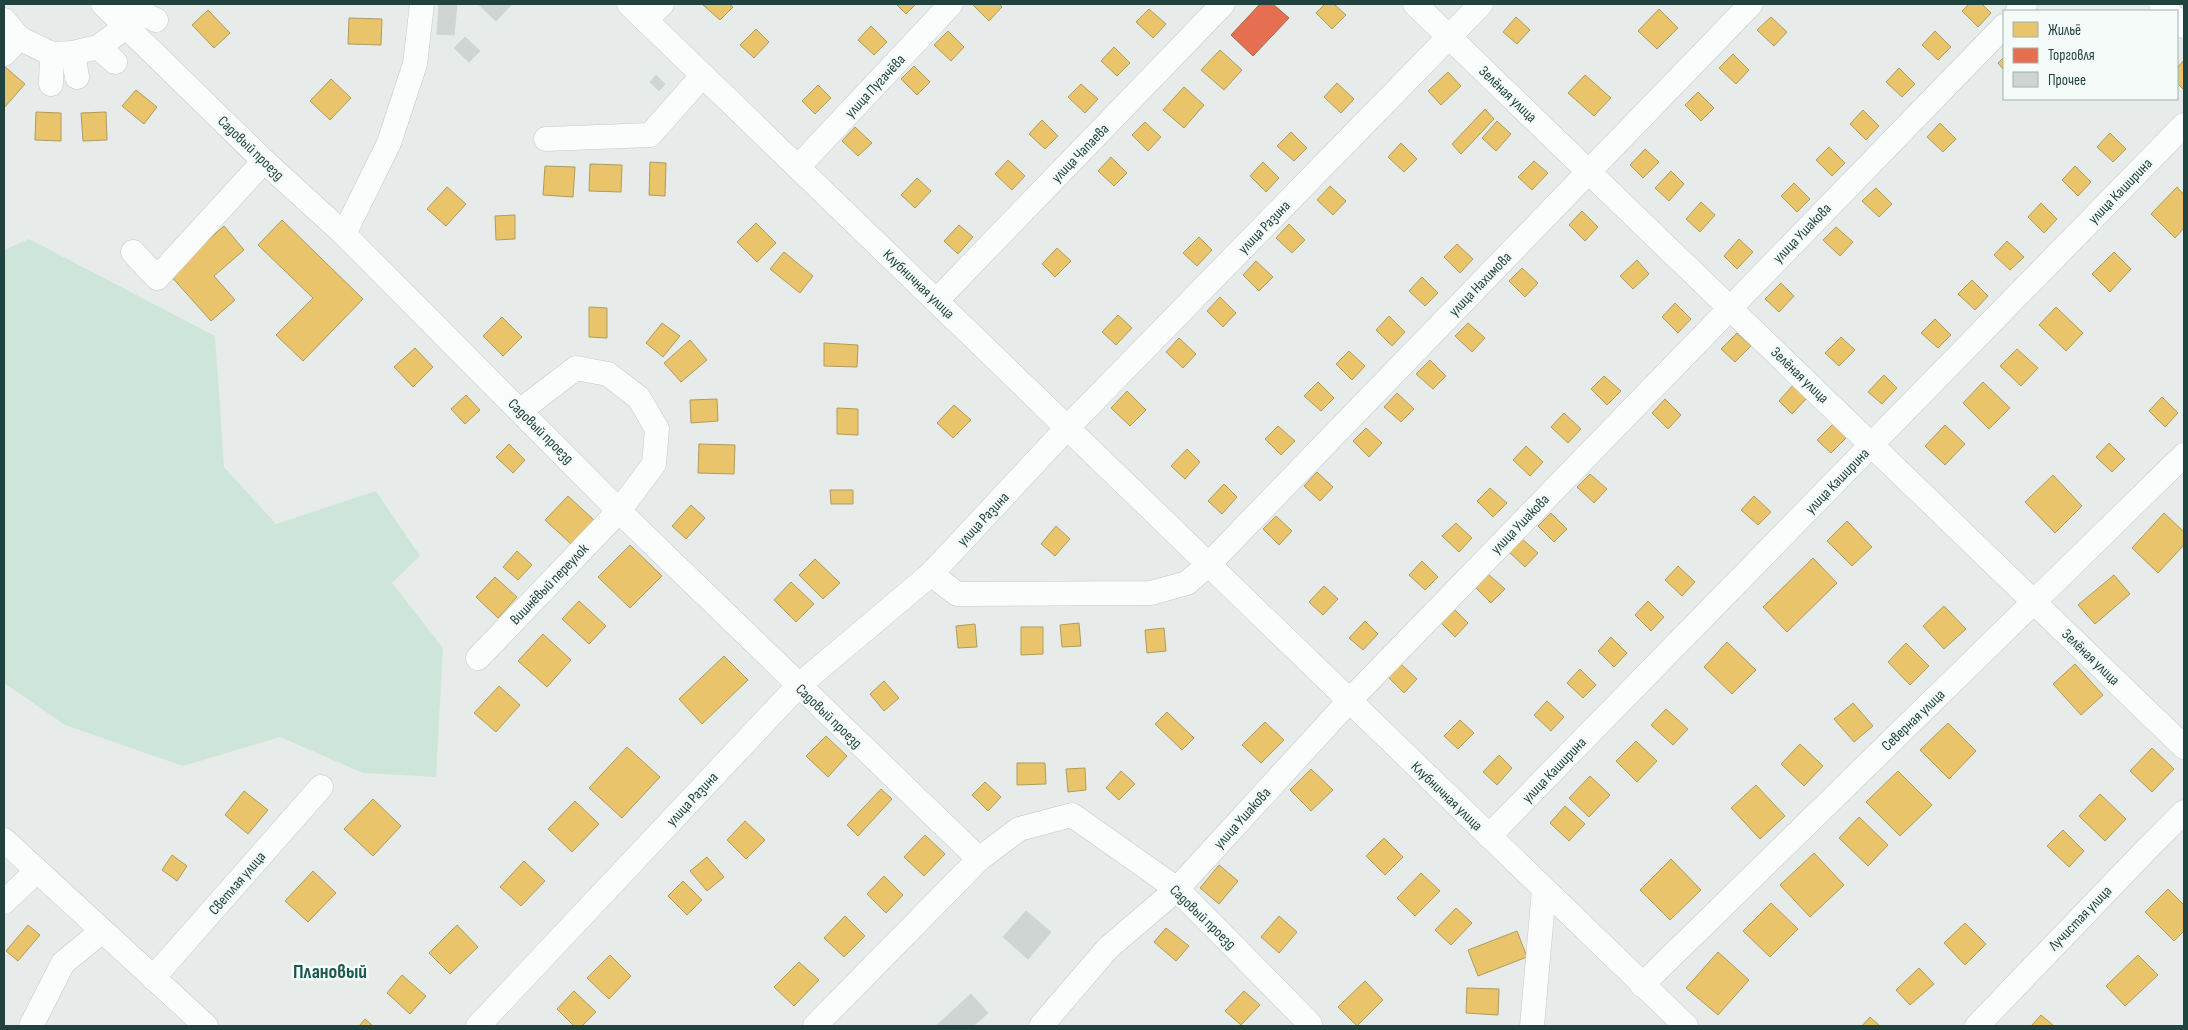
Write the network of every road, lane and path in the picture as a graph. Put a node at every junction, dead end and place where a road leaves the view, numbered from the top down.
1 (422, 4) edge
2 (629, 4) edge
3 (951, 4) edge
4 (1223, 4) edge
5 (1415, 4) edge
6 (1481, 4) edge
7 (1751, 4) edge
8 (119, 11) edge
9 (654, 12) edge
10 (4, 20) edge
11 (156, 20) dead end
12 (2003, 27) edge
13 (1449, 37) junction
14 (12, 46) edge
15 (62, 54) junction
16 (703, 75) junction
17 (76, 76) dead end
18 (52, 84) dead end
19 (2184, 125) edge
20 (546, 139) dead end
21 (264, 162) junction
22 (798, 168) junction
23 (1589, 172) junction
24 (344, 234) junction
25 (133, 252) dead end
26 (936, 301) junction
27 (1730, 308) junction
28 (521, 410) junction
29 (1067, 428) junction
30 (1872, 445) junction
31 (2184, 455) edge
32 (619, 511) junction
33 (1209, 564) junction
34 (931, 574) junction
35 (2034, 602) junction
36 (478, 658) dead end
37 (798, 686) junction
38 (1349, 701) junction
39 (2184, 747) edge
40 (321, 788) dead end
41 (2184, 812) edge
42 (1489, 836) junction
43 (4, 840) edge
44 (979, 859) junction
45 (37, 871) junction
46 (1177, 889) junction
47 (1544, 890) junction
48 (4, 902) edge
49 (102, 931) junction
50 (153, 978) junction
51 (1642, 985) junction
52 (1310, 1024) dead end
53 (31, 1026) edge
54 (206, 1026) edge
55 (478, 1026) edge
56 (815, 1026) edge
57 (1041, 1026) edge
58 (1532, 1026) edge
59 (1686, 1026) edge
60 (1977, 1026) edge

1 - 24 street
2 - 9 street, Клубничная улица
3 - 22 street, улица Пугачёва
4 - 26 street, улица Чапаева
5 - 13 street, Зелёная улица
6 - 13 street, улица Разина
7 - 23 street, улица Нахимова
8 - 11 street
8 - 15 street
8 - 21 street, Садовый проезд
9 - 16 street, Клубничная улица
10 - 14 street
12 - 27 street, улица Ушакова
13 - 23 street, Зелёная улица
13 - 29 street, улица Разина
14 - 15 street
15 - 17 street
15 - 18 street
16 - 20 street
16 - 22 street, Клубничная улица
19 - 30 street, улица Каширина
21 - 24 street, Садовый проезд
21 - 25 street
22 - 26 street, Клубничная улица
23 - 27 street, Зелёная улица
23 - 33 street, улица Нахимова
24 - 28 street, Садовый проезд
26 - 29 street, Клубничная улица
27 - 30 street, Зелёная улица
27 - 38 street, улица Ушакова
28 - 32 street, Садовый проезд
28 - 32 street, Вишнёвый переулок
29 - 33 street, Клубничная улица
29 - 34 street, улица Разина
30 - 35 street, Зелёная улица
30 - 42 street, улица Каширина
31 - 35 street, Северная улица
32 - 36 street, Вишнёвый переулок
32 - 37 street, Садовый проезд
33 - 34 street
33 - 38 street, Клубничная улица
34 - 37 street, улица Разина
35 - 39 street, Зелёная улица
35 - 51 street, Северная улица
37 - 44 street, Садовый проезд
37 - 55 street, улица Разина
38 - 42 street, Клубничная улица
38 - 46 street, улица Ушакова
40 - 50 street, Светлая улица
41 - 60 street, Лучистая улица
42 - 47 street, Клубничная улица
43 - 45 street
44 - 46 street, Садовый проезд
44 - 56 street, Садовый проезд
45 - 48 street
45 - 49 street
46 - 52 street, Садовый проезд
46 - 57 street, улица Ушакова
47 - 51 street, Клубничная улица
47 - 58 street
49 - 50 street
49 - 53 street
50 - 54 street
51 - 59 street, Клубничная улица

